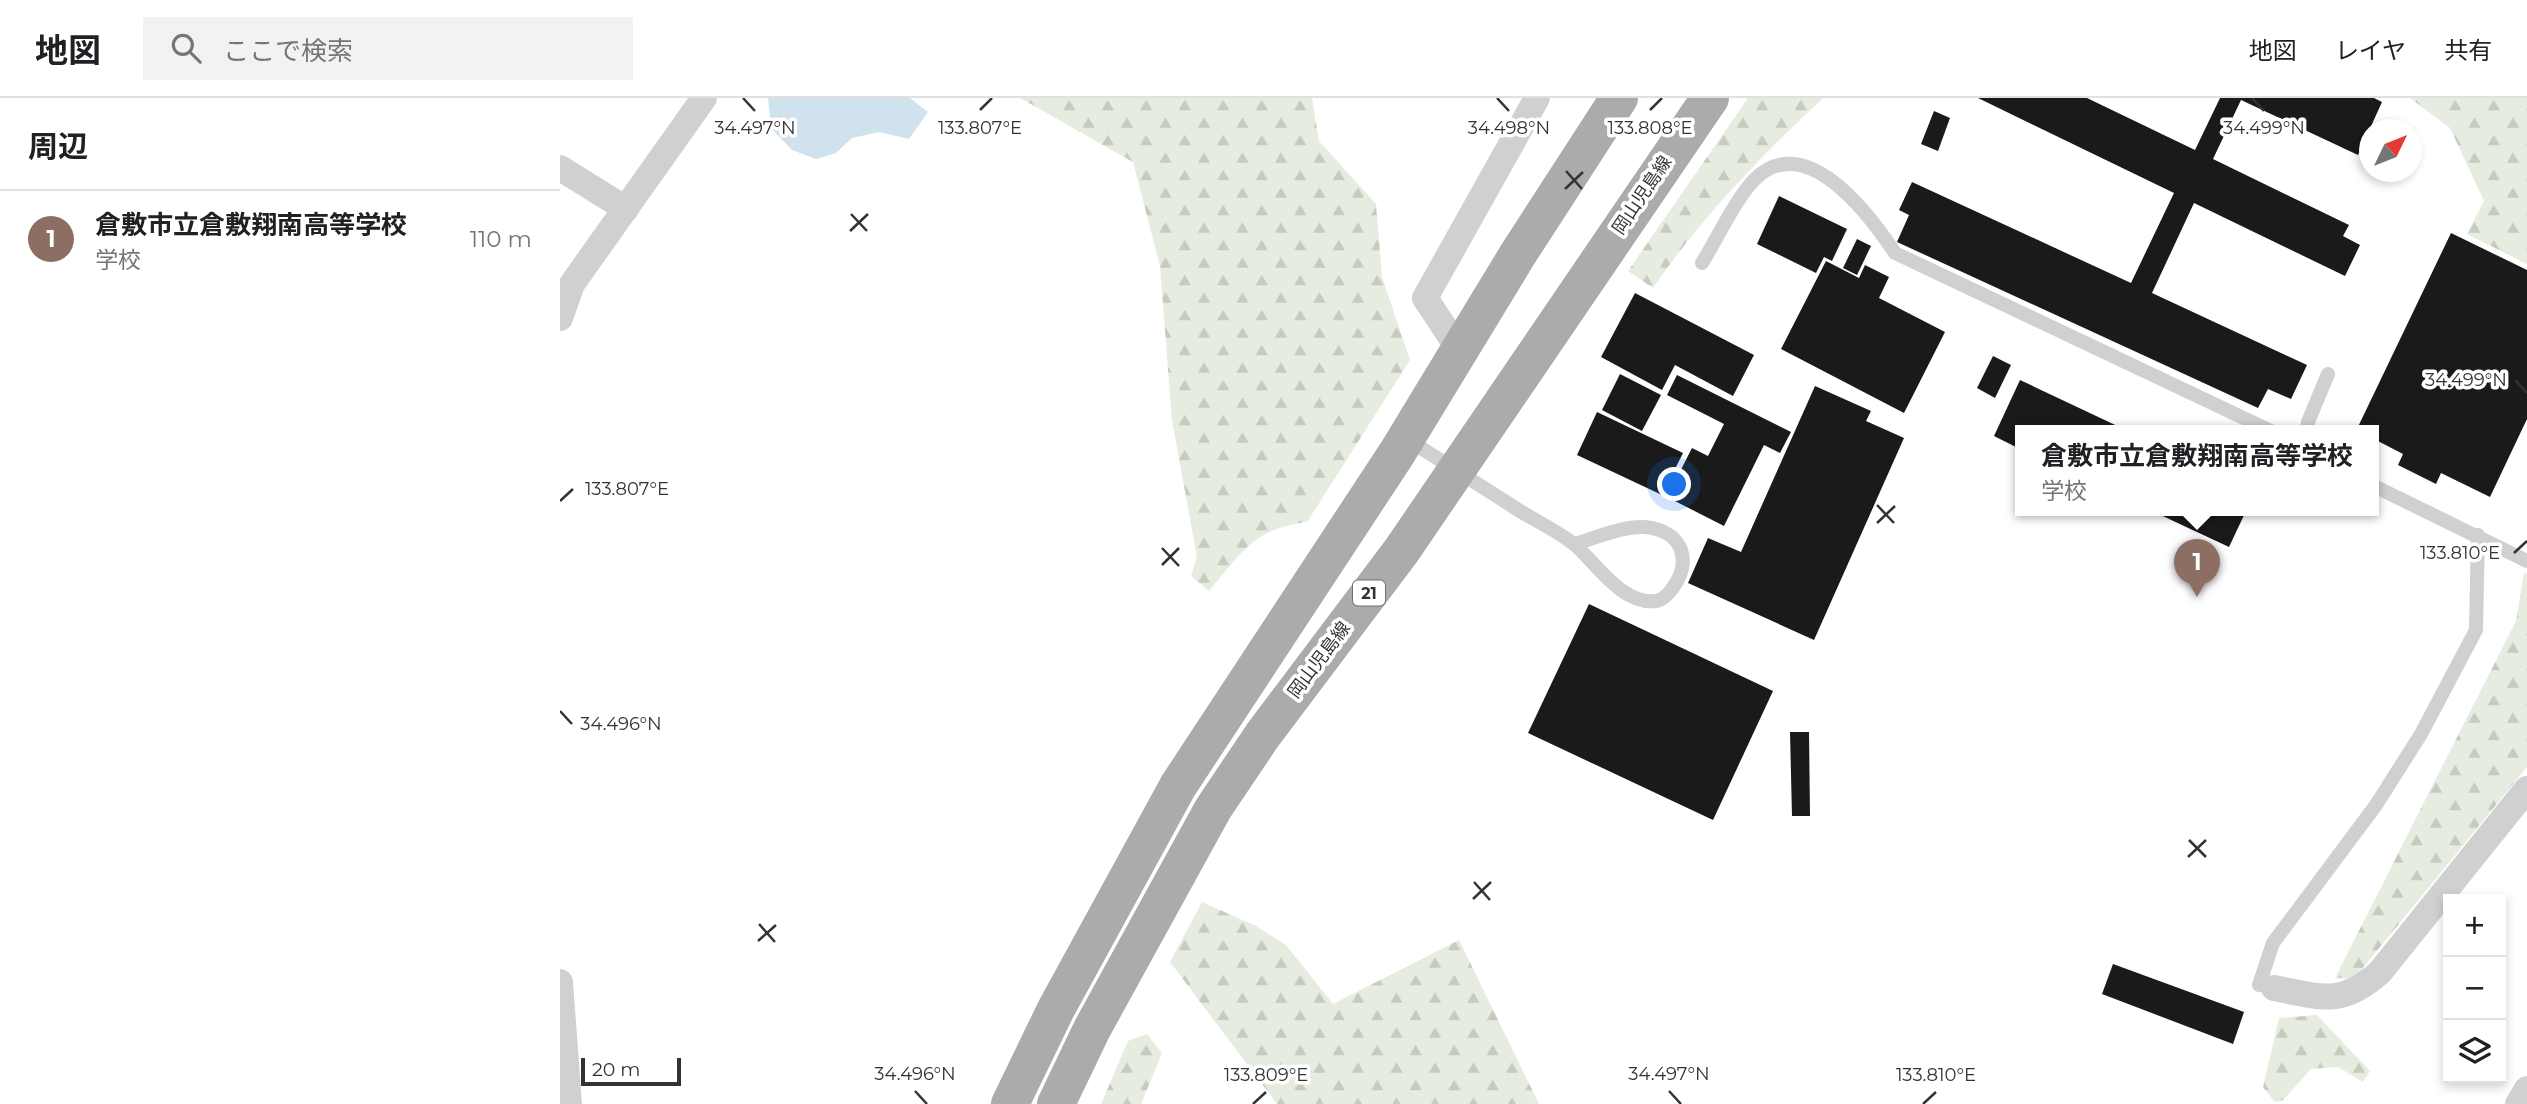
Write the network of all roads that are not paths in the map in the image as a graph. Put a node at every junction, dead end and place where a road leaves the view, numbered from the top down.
1 (704, 98) edge
2 (1537, 98) edge
3 (1619, 98) edge
4 (1710, 98) edge
5 (560, 168) edge
6 (626, 209) junction
7 (1702, 263) dead end
8 (560, 318) edge
9 (1460, 351) junction
10 (2328, 374) dead end
11 (2258, 425) edge
12 (2308, 425) edge
13 (1406, 438) junction
14 (1456, 470) junction
15 (2379, 488) edge
16 (2478, 535) junction
17 (1574, 544) junction
18 (2527, 561) edge
19 (2527, 789) edge
20 (560, 982) edge
21 (2274, 988) joint
22 (2527, 1089) edge
23 (569, 1104) edge
24 (1010, 1104) edge
25 (1056, 1104) edge
26 (2518, 1104) edge

1 - 6 street
2 - 9 street
3 - 9 main road
4 - 14 main road, 岡山児島線 / 21
5 - 6 street
6 - 8 street
7 - 11 lane
9 - 13 main road
10 - 12 lane
13 - 14 lane
13 - 24 main road
14 - 17 lane
14 - 25 main road, 岡山児島線 / 21
15 - 16 lane
16 - 18 lane
16 - 21 lane
17 - 17 lane
19 - 21 street
20 - 23 street
22 - 26 street

